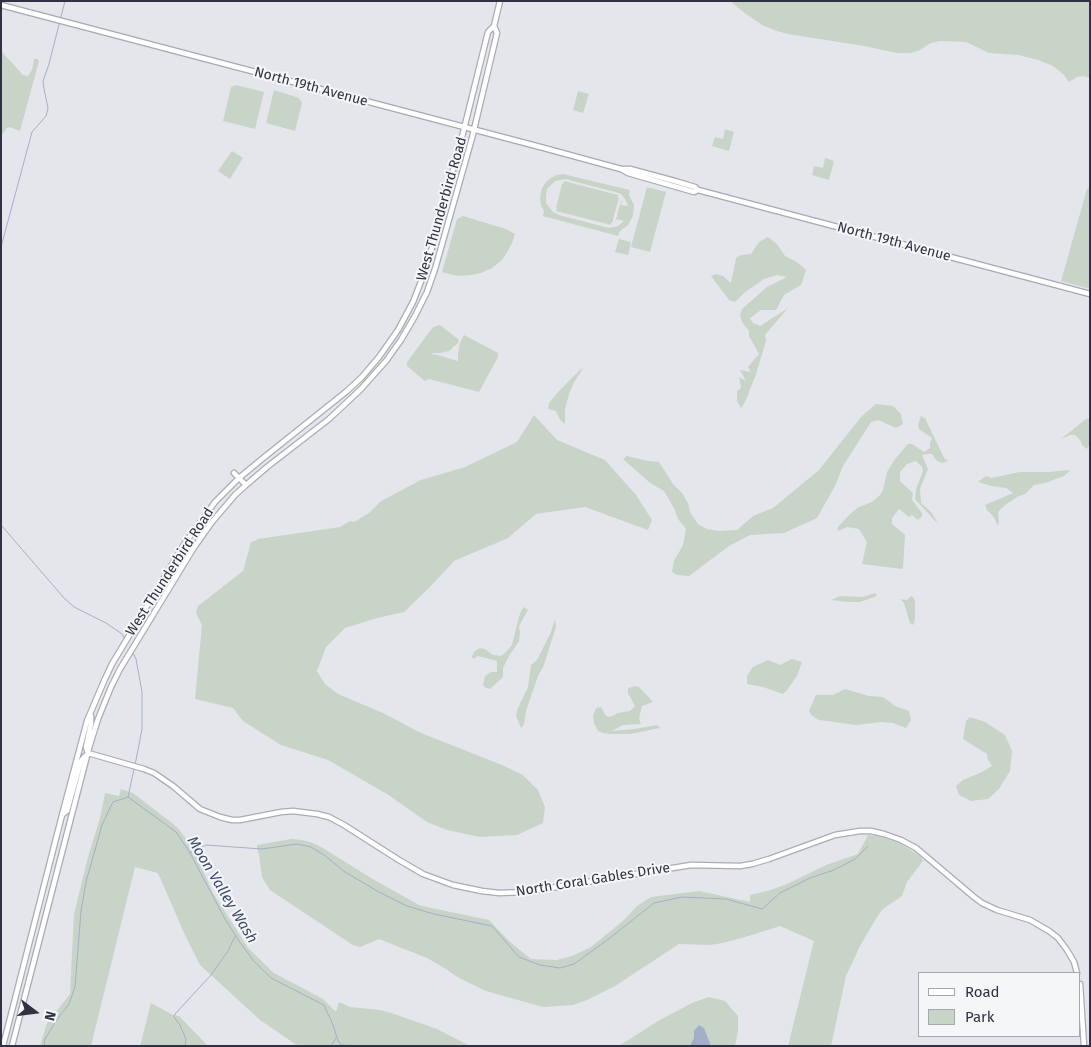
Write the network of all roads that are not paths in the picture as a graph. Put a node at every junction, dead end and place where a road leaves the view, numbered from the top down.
1 (500, 1) edge
2 (1, 5) edge
3 (494, 26) junction
4 (465, 128) junction
5 (474, 130) junction
6 (447, 194) junction
7 (456, 196) junction
8 (1090, 294) edge
9 (234, 473) dead end
10 (239, 478) junction
11 (246, 485) junction
12 (136, 625) junction
13 (144, 630) junction
14 (91, 710) junction
15 (88, 753) junction
16 (62, 815) junction
17 (28, 949) junction
18 (36, 951) junction
19 (1078, 972) edge
20 (1081, 1000) edge
21 (3, 1046) edge
22 (12, 1046) edge
23 (1084, 1046) edge

1 - 3 main road, West Thunderbird Road
2 - 4 main road, North 19th Avenue
3 - 4 main road, West Thunderbird Road
3 - 5 main road, West Thunderbird Road
4 - 5 main road, North 19th Avenue
4 - 6 main road, West Thunderbird Road
5 - 7 main road, West Thunderbird Road
5 - 8 main road, North 19th Avenue
6 - 7 main road
6 - 10 main road, West Thunderbird Road
7 - 11 main road, West Thunderbird Road
9 - 10 main road
10 - 11 main road
10 - 12 main road, West Thunderbird Road
11 - 13 main road, West Thunderbird Road
12 - 13 main road
12 - 14 main road, West Thunderbird Road
13 - 15 main road, West Thunderbird Road
14 - 15 main road
14 - 16 main road, West Thunderbird Road
15 - 16 main road
15 - 18 main road, West Thunderbird Road
15 - 19 main road, North Coral Gables Drive
16 - 17 main road, West Thunderbird Road
17 - 18 main road
17 - 21 main road, West Thunderbird Road
18 - 22 main road, West Thunderbird Road
20 - 23 main road

